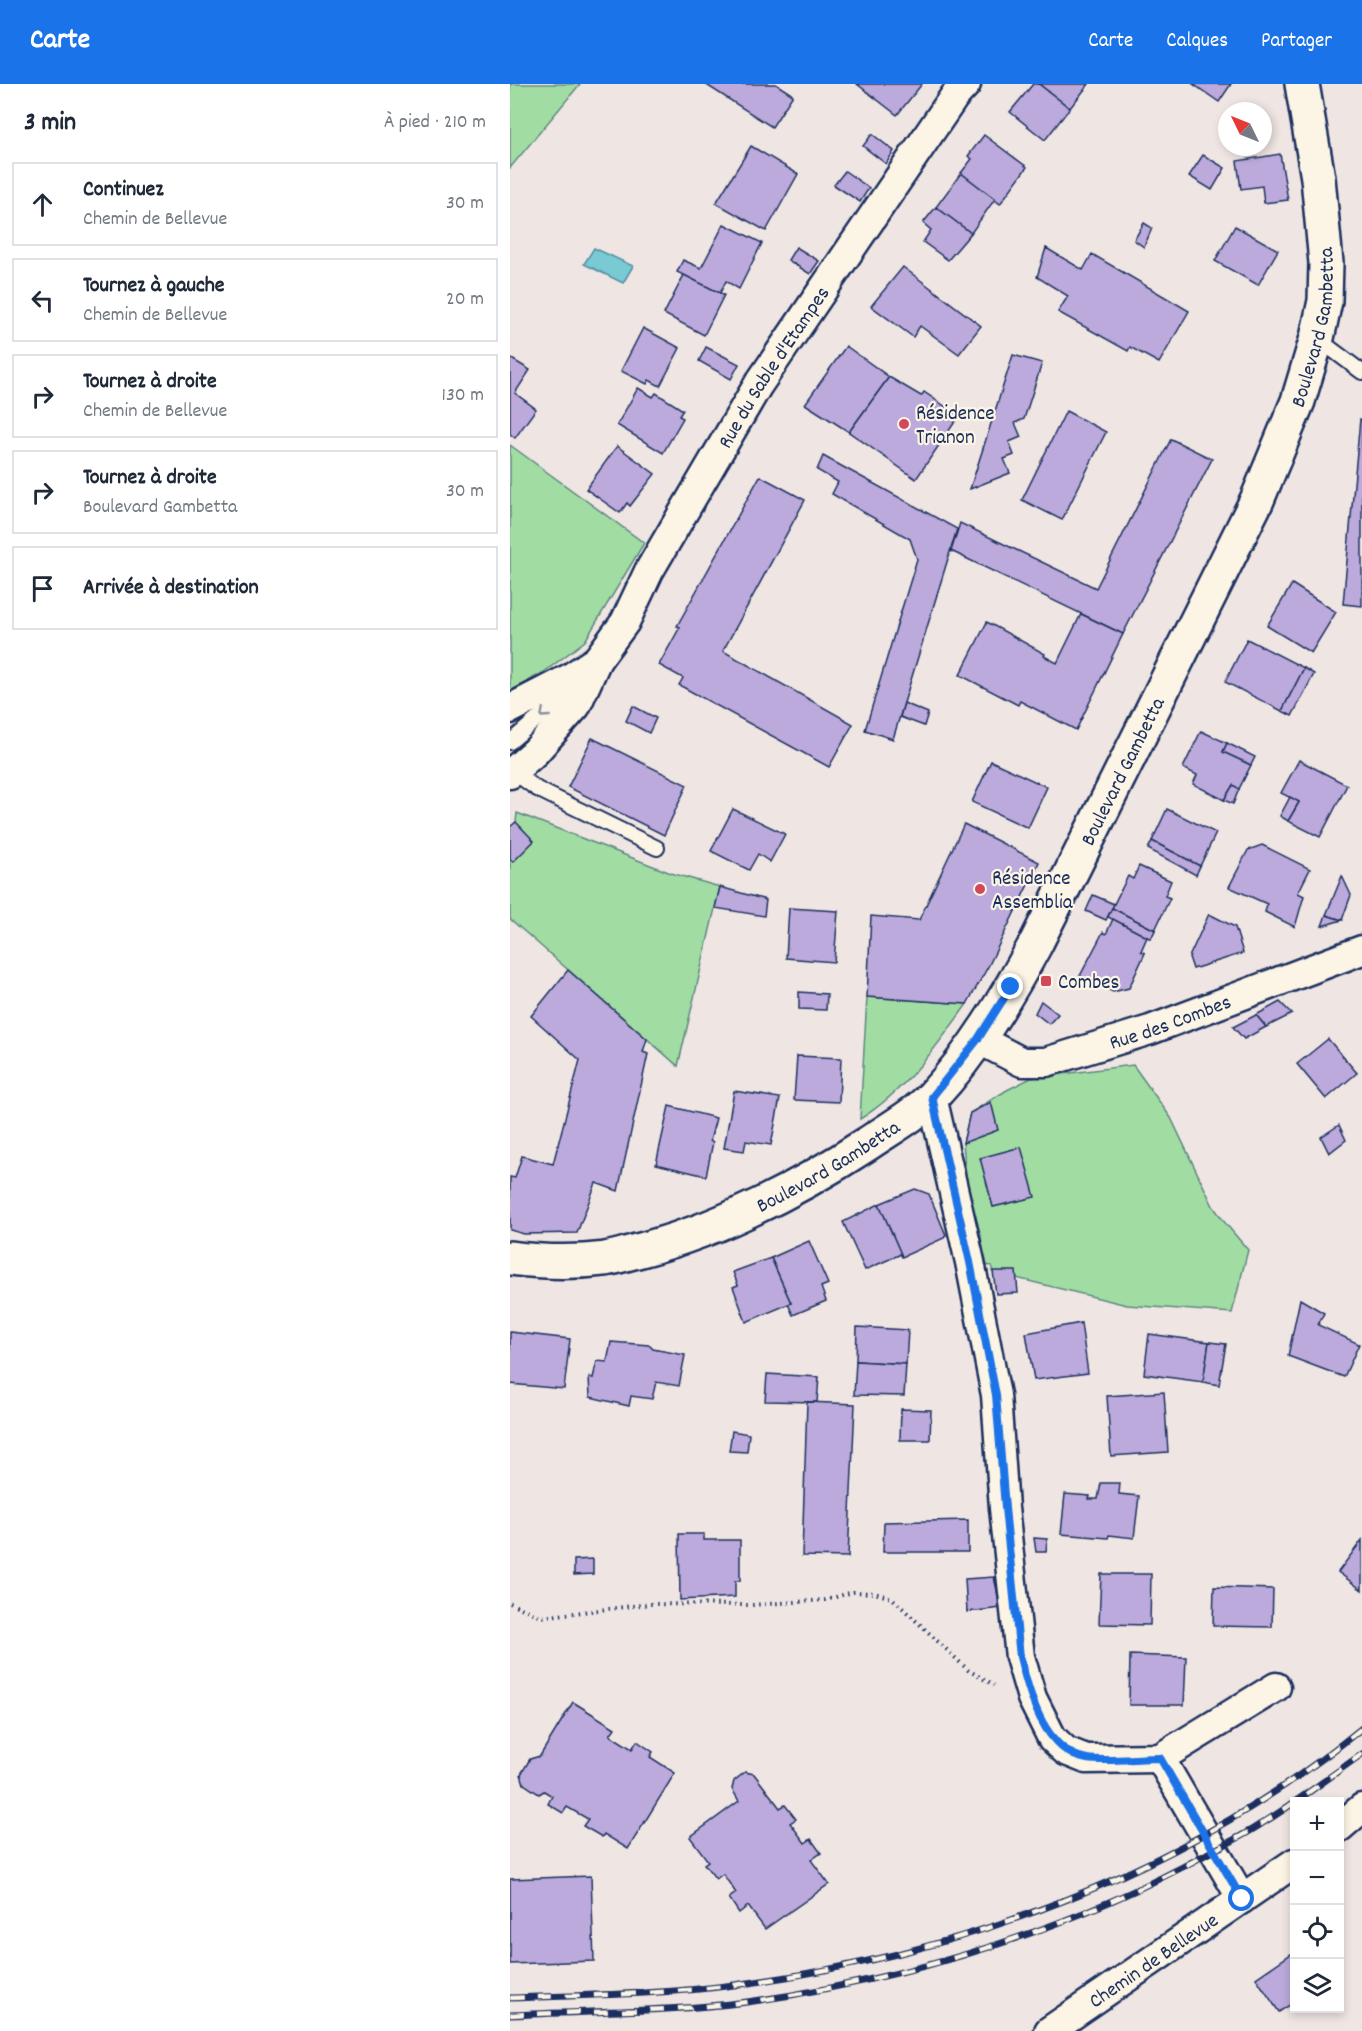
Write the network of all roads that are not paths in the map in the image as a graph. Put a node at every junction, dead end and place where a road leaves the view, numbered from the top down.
1 (966, 84) edge
2 (1302, 84) edge
3 (1317, 338) junction
4 (1362, 372) edge
5 (597, 660) junction
6 (570, 678) junction
7 (510, 709) edge
8 (510, 742) edge
9 (511, 772) edge
10 (657, 848) dead end
11 (1362, 950) edge
12 (978, 1039) junction
13 (932, 1097) junction
14 (510, 1258) edge
15 (1276, 1687) dead end
16 (1160, 1758) junction
17 (1362, 1808) edge
18 (1344, 1824) edge
19 (1290, 1866) edge
20 (1242, 1899) junction
21 (1048, 2031) edge

1 - 5 street, Rue du Sable d'Etampes
2 - 3 main road, Boulevard Gambetta
3 - 4 lane
3 - 12 main road, Boulevard Gambetta
5 - 6 street, Rue du Sable d'Etampes
5 - 9 street, Rue du Sable d'Etampes
6 - 7 street, Rue du Sable d'Etampes
6 -> 8 lane
9 - 10 lane
11 - 12 street, Rue des Combes
12 - 13 main road, Boulevard Gambetta
13 - 14 main road, Boulevard Gambetta
13 - 16 street
15 - 16 street
16 - 20 street
17 - 18 street
19 - 20 street, Chemin de Bellevue
20 - 21 street, Chemin de Bellevue

